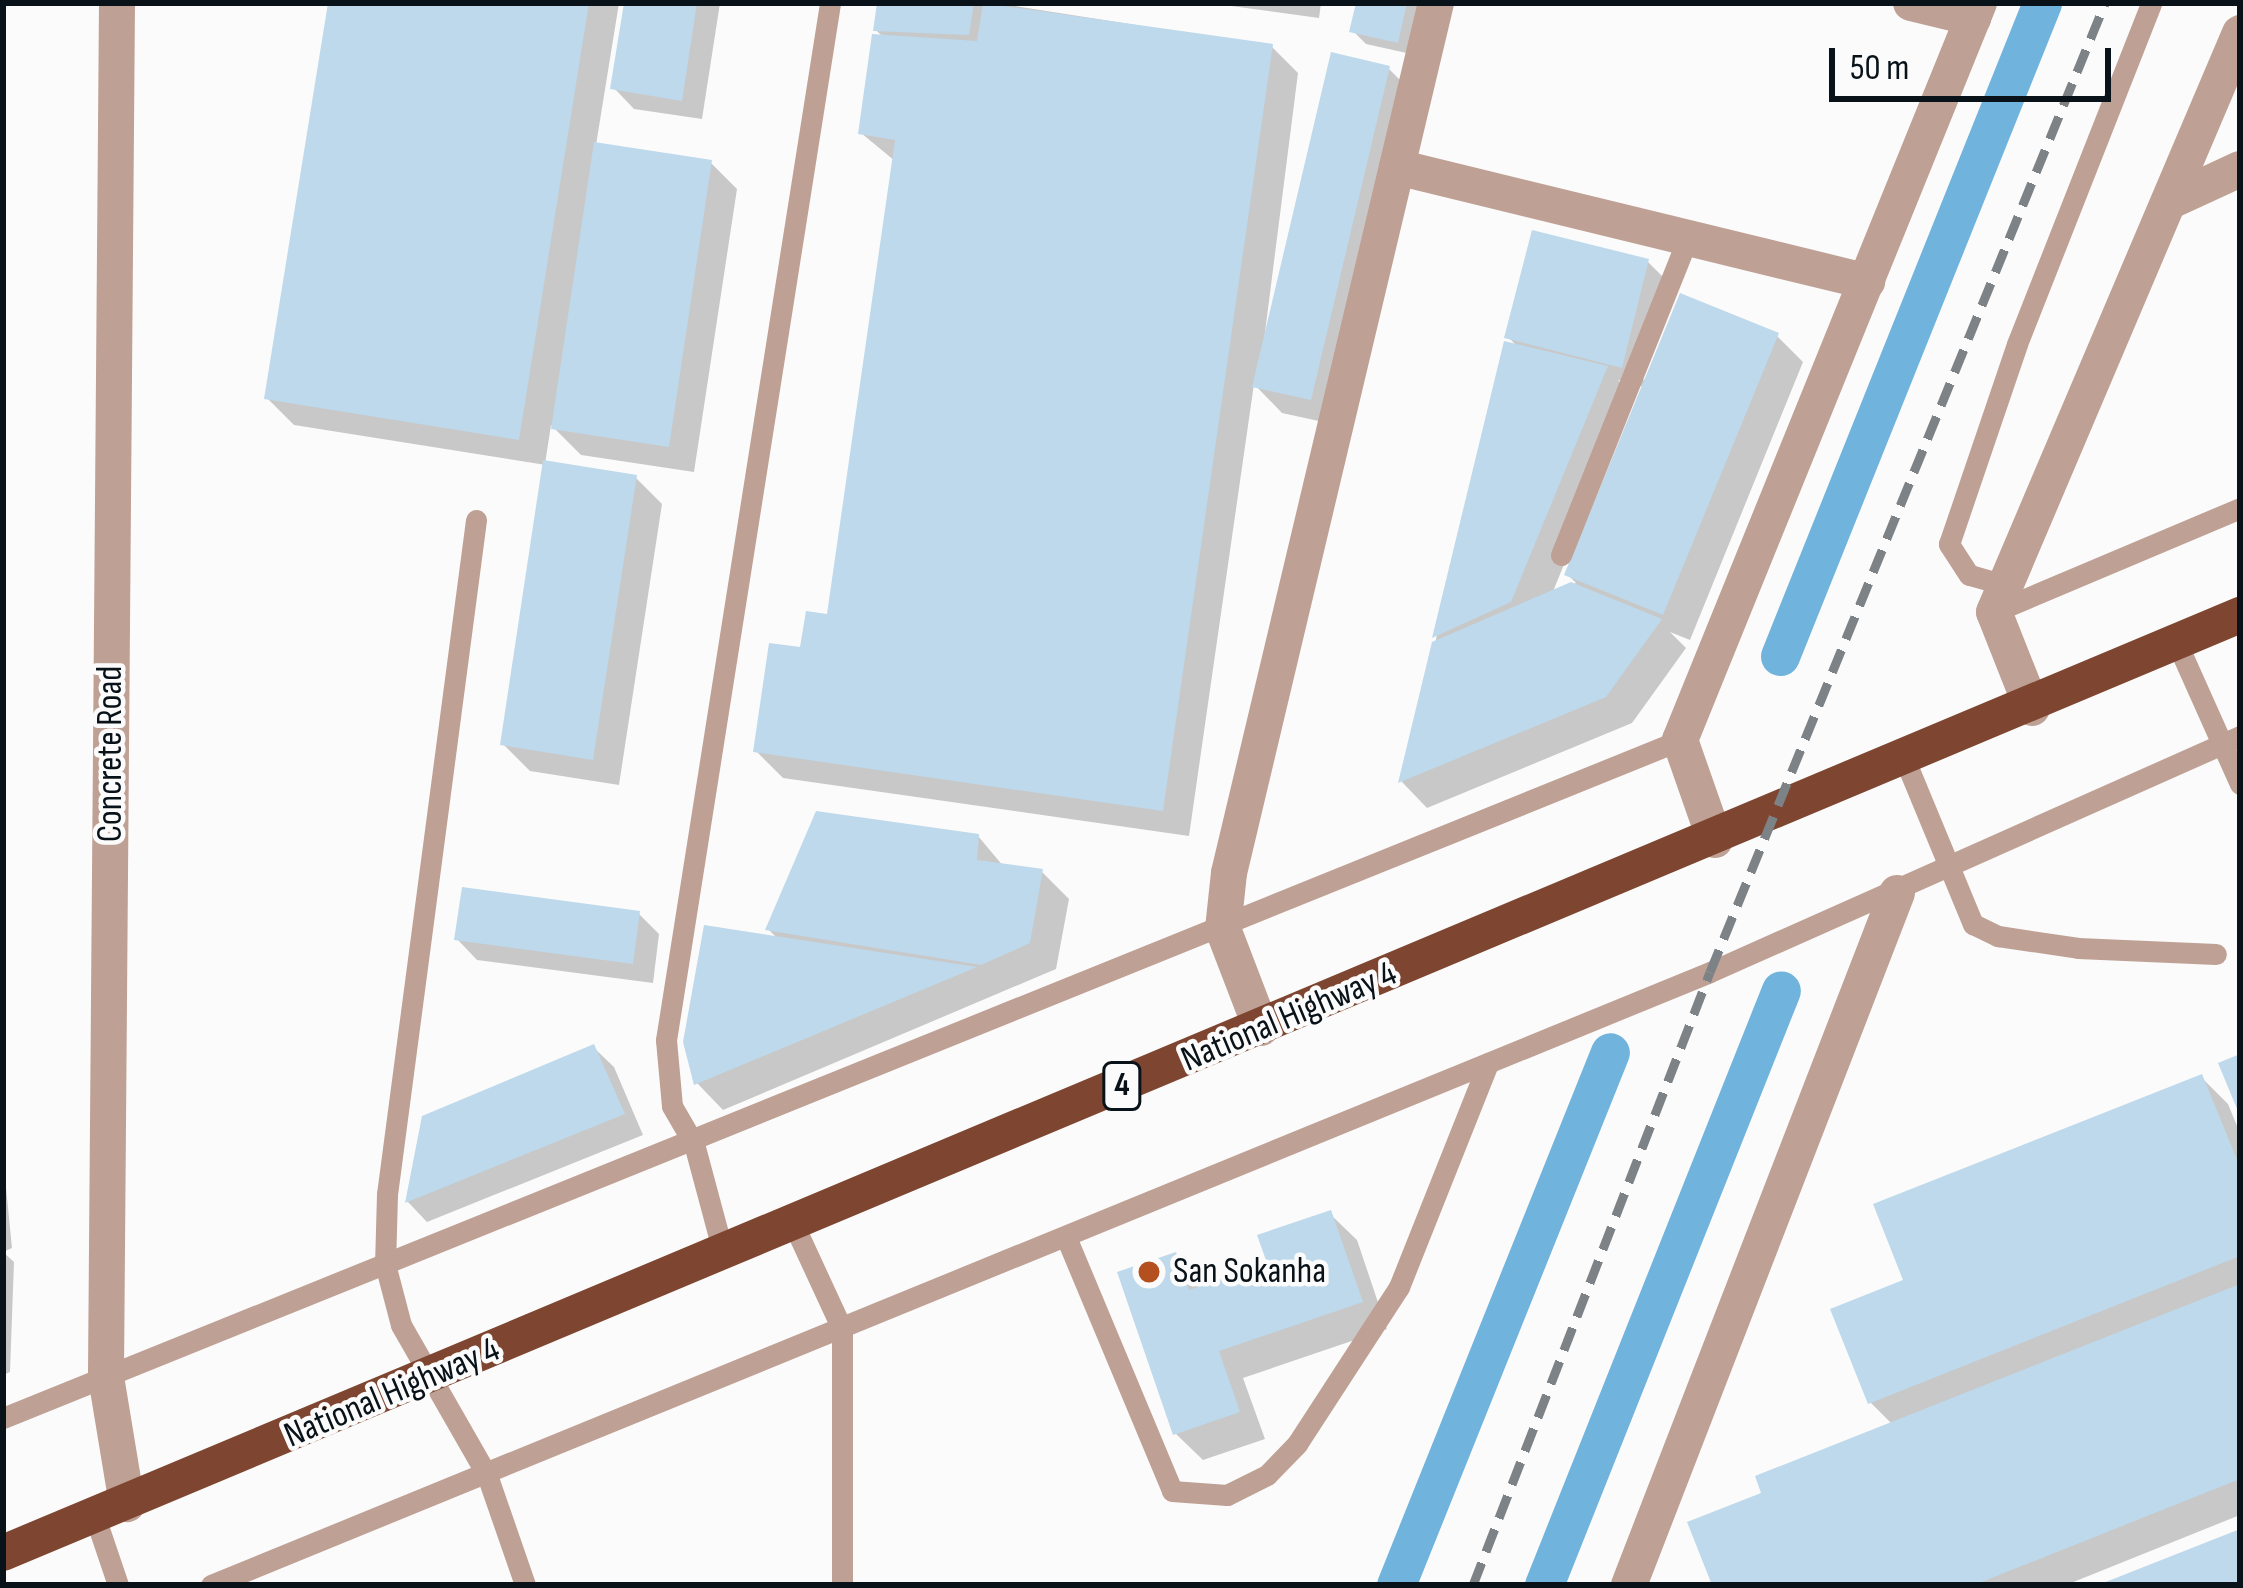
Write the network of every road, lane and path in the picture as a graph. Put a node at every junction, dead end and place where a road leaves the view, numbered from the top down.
1 (117, 3) edge
2 (830, 3) edge
3 (1436, 3) edge
4 (1911, 3) edge
5 (2151, 3) edge
6 (1976, 10) edge
7 (2240, 33) edge
8 (1397, 167) junction
9 (2240, 170) edge
10 (2173, 200) junction
11 (1687, 240) junction
12 (1867, 282) junction
13 (2240, 508) edge
14 (476, 520) dead end
15 (1561, 555) dead end
16 (2000, 598) junction
17 (2240, 615) edge
18 (2176, 640) junction
19 (2032, 708) junction
20 (2232, 739) edge
21 (1680, 740) junction
22 (1905, 760) junction
23 (2240, 784) edge
24 (1715, 840) junction
25 (1949, 869) junction
26 (1897, 893) junction
27 (1222, 929) junction
28 (2216, 954) dead end
29 (1261, 1028) junction
30 (1488, 1063) junction
31 (694, 1144) junction
32 (793, 1222) junction
33 (1066, 1238) junction
34 (723, 1252) junction
35 (385, 1264) junction
36 (842, 1329) junction
37 (433, 1376) junction
38 (106, 1377) junction
39 (3, 1418) edge
40 (487, 1475) junction
41 (111, 1511) junction
42 (3, 1553) edge
43 (118, 1585) edge
44 (211, 1585) edge
45 (525, 1585) edge
46 (842, 1585) edge
47 (1629, 1585) edge

1 - 38 street, Concrete Road
2 - 31 lane
3 - 8 street
4 - 6 street
5 - 16 lane
6 - 12 street
7 - 10 street
8 - 11 street
8 - 27 street
9 - 10 street
10 - 16 street
11 - 12 street
11 - 15 lane
12 - 21 street
13 - 16 lane
14 - 35 lane
16 - 19 street
17 - 18 highway, National Highway 4 / 4
18 - 19 highway, National Highway 4 / 4
18 - 20 lane
19 - 22 highway, National Highway 4 / 4
20 - 23 lane
20 - 25 lane
21 - 24 street
21 - 27 lane
22 - 24 highway, National Highway 4 / 4
22 - 25 lane
24 - 29 highway, National Highway 4 / 4
25 - 26 lane
25 - 28 lane
26 - 30 lane
26 - 47 street
27 - 29 street
27 - 31 lane
29 - 32 highway, National Highway 4 / 4
30 - 33 lane
30 - 33 lane
31 - 34 lane
31 - 35 lane
32 - 34 highway, National Highway 4 / 4
32 - 36 lane
33 - 36 lane
34 - 37 highway, National Highway 4 / 4
35 - 37 lane
35 - 38 lane
36 - 40 lane
36 - 46 lane
37 - 40 lane
37 - 41 highway, National Highway 4 / 4
38 - 39 lane
38 - 41 street, Concrete Road
40 - 44 lane
40 - 45 lane
41 - 42 highway, National Highway 4 / 4
41 - 43 lane

